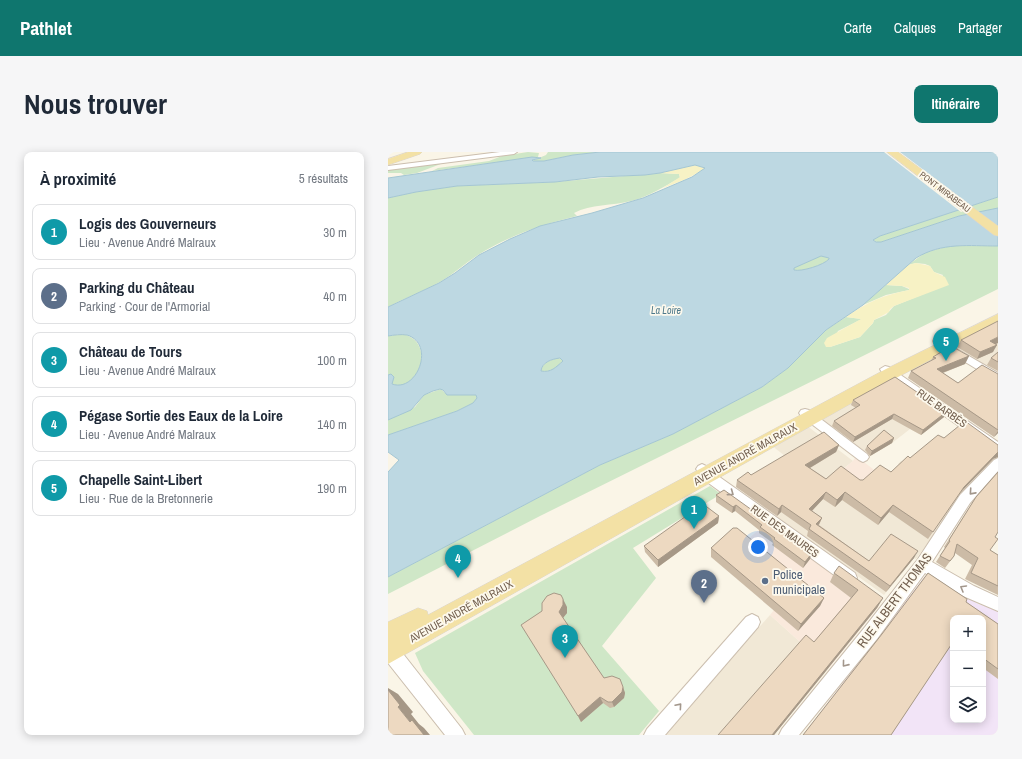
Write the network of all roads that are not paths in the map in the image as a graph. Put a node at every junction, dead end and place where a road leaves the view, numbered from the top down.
1 (417, 152) edge
2 (489, 152) edge
3 (514, 152) edge
4 (892, 152) edge
5 (474, 158) junction
6 (388, 162) edge
7 (388, 168) edge
8 (998, 232) edge
9 (998, 310) edge
10 (998, 318) edge
11 (941, 343) junction
12 (888, 371) junction
13 (998, 378) edge
14 (808, 415) junction
15 (998, 448) edge
16 (863, 457) dead end
17 (998, 463) edge
18 (704, 472) junction
19 (923, 564) junction
20 (858, 584) edge
21 (877, 597) edge
22 (998, 604) edge
23 (890, 606) junction
24 (752, 622) dead end
25 (388, 636) edge
26 (388, 651) edge
27 (456, 735) edge
28 (653, 735) edge
29 (788, 735) edge

1 - 6 main road
2 - 5 street
3 - 5 street
4 - 8 main road, PONT MIRABEAU
5 - 7 street
9 - 11 main road, AVENUE ANDRÉ MALRAUX
10 - 11 main road, AVENUE ANDRÉ MALRAUX
11 - 12 main road, AVENUE ANDRÉ MALRAUX
11 - 13 street
12 - 14 main road, AVENUE ANDRÉ MALRAUX
12 - 15 street, RUE BARBÈS
14 - 16 street
14 - 18 main road, AVENUE ANDRÉ MALRAUX
17 -> 19 street, RUE ALBERT THOMAS
18 -> 20 street, RUE DES MAURES
18 - 25 main road, AVENUE ANDRÉ MALRAUX
18 - 26 main road, AVENUE ANDRÉ MALRAUX
22 -> 19 street
19 - 23 street, RUE ALBERT THOMAS
21 - 23 street
23 -> 29 street, RUE ALBERT THOMAS
28 -> 24 street
26 - 27 street

